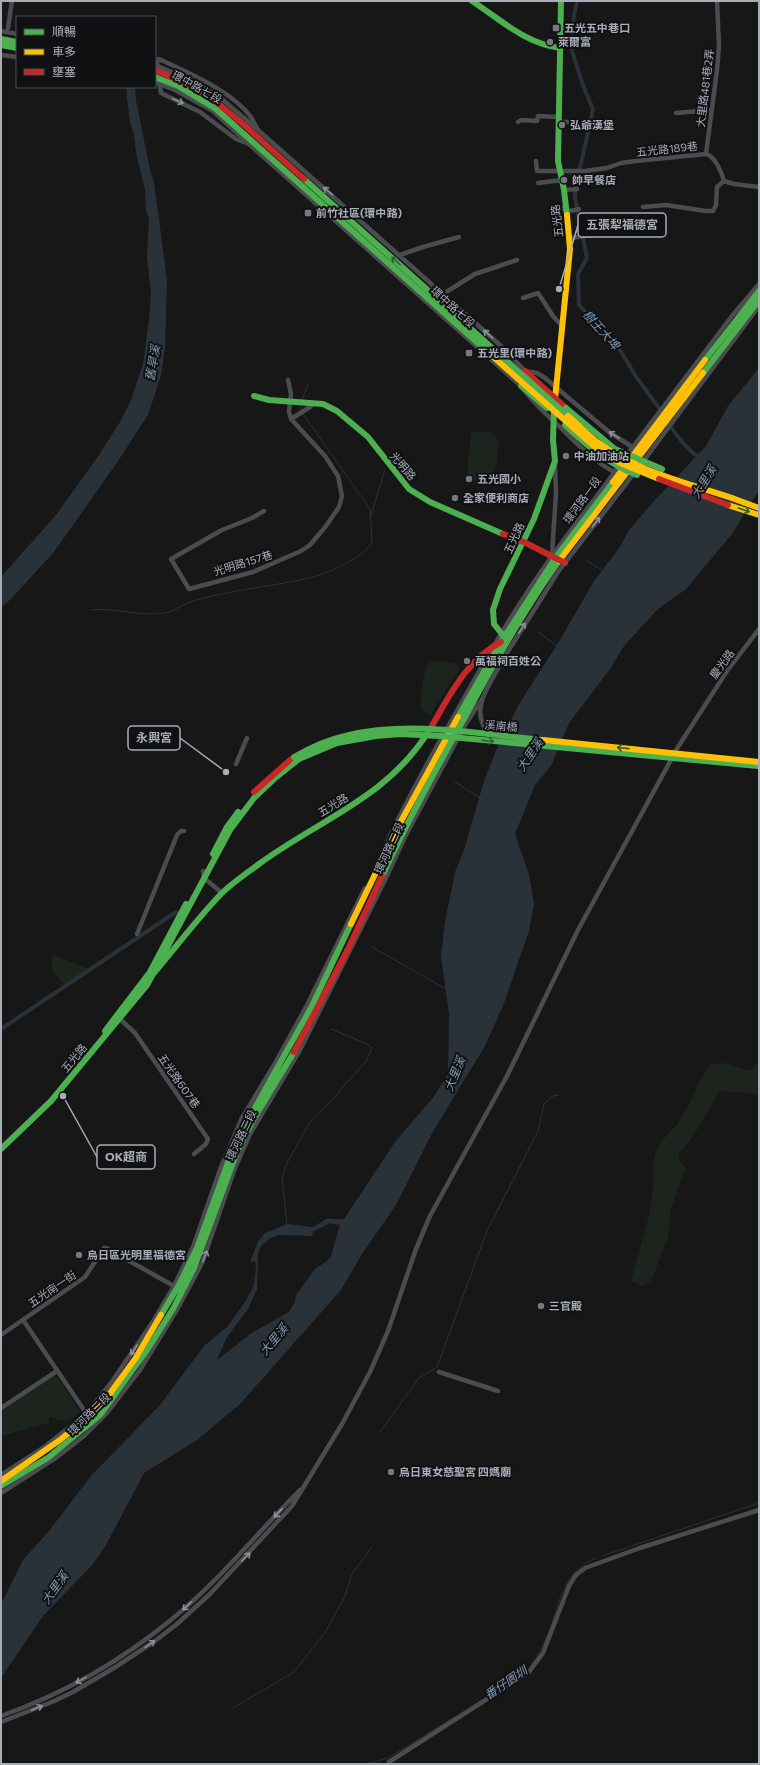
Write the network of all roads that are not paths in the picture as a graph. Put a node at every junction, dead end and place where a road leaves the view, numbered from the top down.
1 (12, 1) edge
2 (472, 1) edge
3 (561, 1) edge
4 (717, 1) edge
5 (8, 28) dead end
6 (1, 31) edge
7 (16, 34) edge
8 (1, 39) edge
9 (16, 42) edge
10 (1, 45) edge
11 (16, 48) edge
12 (561, 48) junction
13 (1, 54) edge
14 (16, 57) edge
15 (156, 65) edge
16 (156, 70) edge
17 (156, 77) edge
18 (156, 82) edge
19 (712, 110) junction
20 (676, 113) dead end
21 (559, 120) junction
22 (518, 122) dead end
23 (590, 122) dead end
24 (258, 130) junction
25 (250, 144) junction
26 (706, 154) junction
27 (536, 161) dead end
28 (560, 170) junction
29 (562, 180) junction
30 (724, 181) junction
31 (538, 183) dead end
32 (759, 186) edge
33 (577, 189) dead end
34 (564, 190) junction
35 (643, 207) dead end
36 (579, 209) dead end
37 (566, 210) junction
38 (553, 219) dead end
39 (593, 235) dead end
40 (459, 237) dead end
41 (570, 238) junction
42 (400, 255) junction
43 (516, 260) dead end
44 (759, 284) edge
45 (759, 291) edge
46 (443, 294) junction
47 (523, 298) dead end
48 (759, 300) edge
49 (759, 306) edge
50 (562, 326) junction
51 (497, 342) junction
52 (503, 348) junction
53 (486, 356) junction
54 (493, 362) junction
55 (525, 371) junction
56 (288, 380) dead end
57 (521, 386) junction
58 (556, 387) junction
59 (254, 396) dead end
60 (555, 398) junction
61 (289, 402) junction
62 (313, 403) junction
63 (554, 414) junction
64 (292, 418) junction
65 (558, 422) junction
66 (640, 451) junction
67 (555, 461) junction
68 (621, 476) junction
69 (732, 498) junction
70 (728, 505) junction
71 (759, 508) edge
72 (264, 511) dead end
73 (759, 515) edge
74 (524, 542) junction
75 (559, 559) junction
76 (759, 629) edge
77 (504, 640) junction
78 (489, 734) junction
79 (247, 738) dead end
80 (446, 744) junction
81 (297, 758) junction
82 (759, 762) edge
83 (236, 764) dead end
84 (759, 766) edge
85 (184, 831) dead end
86 (204, 874) junction
87 (222, 893) junction
88 (137, 934) dead end
89 (152, 973) junction
90 (120, 1019) junction
91 (281, 1069) junction
92 (268, 1090) junction
93 (1, 1144) edge
94 (1, 1149) edge
95 (194, 1154) dead end
96 (174, 1286) junction
97 (23, 1320) junction
98 (1, 1335) edge
99 (57, 1371) junction
100 (439, 1372) dead end
101 (498, 1391) dead end
102 (1, 1408) edge
103 (91, 1419) junction
104 (1, 1475) edge
105 (11, 1478) junction
106 (1, 1481) edge
107 (305, 1485) junction
108 (1, 1486) edge
109 (1, 1493) edge
110 (759, 1510) edge
111 (1, 1716) edge
112 (1, 1722) edge
113 (389, 1762) dead end

1 - 5 street
2 - 12 street
3 - 12 street, 五光路
4 - 19 street, 大里路481巷2弄
6 - 7 street
8 - 9 street
10 - 11 street
12 - 21 street, 五光路
13 - 14 street
15 - 24 street, 環中路七段, bridge
69 -> 16 street, 環中路七段, bridge
17 - 70 street, 環中路七段, bridge
18 - 25 street, 環中路七段, bridge
19 - 20 street
19 - 26 street, 大里路481巷2弄
21 - 22 street
21 - 23 street
21 - 28 street, 五光路
24 -> 25 street
42 -> 24 street, 環中路七段
25 - 53 street, 環中路七段
26 - 28 street, 五光路189巷
26 - 30 street, 五光路189巷
27 - 28 street, 五光路189巷
28 - 29 street, 五光路
29 - 31 street
29 - 34 street, 五光路
30 - 32 street
30 - 35 street
33 - 34 street
34 - 37 street, 五光路
36 - 37 street
37 - 38 street
37 - 41 street, 五光路
39 - 41 street
40 - 42 street
41 - 50 street, 五光路
42 - 46 street, 環中路七段
43 - 46 street
44 - 66 street, 環河路一段
45 - 66 street, 環河路一段
51 -> 46 street, 環中路七段
47 - 50 street
48 - 66 street, 環河路一段
49 - 66 street, 環河路一段
50 - 58 street, 五光路
51 - 52 street, 環中路七段
51 - 53 street
52 - 54 street
52 - 55 street, 環中路七段
53 - 54 street, 環中路七段
54 - 57 street, 環中路七段
55 - 58 street, 環中路七段
55 - 60 street
56 - 61 street
57 - 63 street
57 - 65 street, 環中路七段
58 - 60 street, 五光路
66 -> 58 street, 環中路七段
59 - 61 street, 光明路
60 - 63 street, 五光路
60 - 69 street, bridge
61 - 62 street, 光明路
61 - 64 street
62 - 64 street
62 - 74 street, 光明路
63 - 65 street
64 - 72 street, 光明路157巷
65 - 67 street, 五光路
65 - 68 street, 環中路七段
65 - 70 street, bridge
66 - 68 street, 環河路一段
66 - 68 street, 環河路一段
67 - 74 street, 五光路
67 - 75 street, 五光路
68 - 75 street, 環河路一段
68 - 75 street, 環河路一段
69 - 71 street, 環中路七段
70 -> 73 street, 環中路七段
74 - 75 street, 光明路
74 - 77 street, 五光路
75 - 77 street, 環河路一段
75 - 77 street, 環河路一段
76 - 107 street, 慶光路
77 - 78 street, bridge
77 - 80 street, 環河路一段
77 - 80 street, 環河路一段
77 - 87 street, 五光路
78 - 81 street, 溪南橋, bridge
82 -> 78 street, 溪南橋, bridge
79 - 83 street
80 - 91 street, 環河路二段
80 - 91 street, 環河路二段
81 -> 84 street, 溪南橋, bridge
81 - 86 street, 五光路
85 - 88 street
86 - 87 street
86 - 89 street, 五光路
87 - 89 street, 五光路
89 - 90 street, 五光路
89 - 93 street, 五光路
90 - 94 street, 五光路
90 - 95 street, 五光路607巷
91 - 92 street, 環河路二段
91 - 92 street, 環河路二段
92 - 96 street, 環河路二段
92 - 103 street, 環河路二段
103 -> 92 street, 環河路二段
96 - 97 street, 五光南一街
96 -> 103 street, 環河路二段
97 - 98 street, 五光南一街
97 - 99 street
99 - 102 street
99 - 103 street
100 - 101 street
103 - 104 street, 環河路二段
103 - 105 street, 環河路二段
103 - 109 street, 環河路二段
105 - 106 street
105 - 108 street
107 -> 111 street
112 -> 107 street
110 - 113 street

